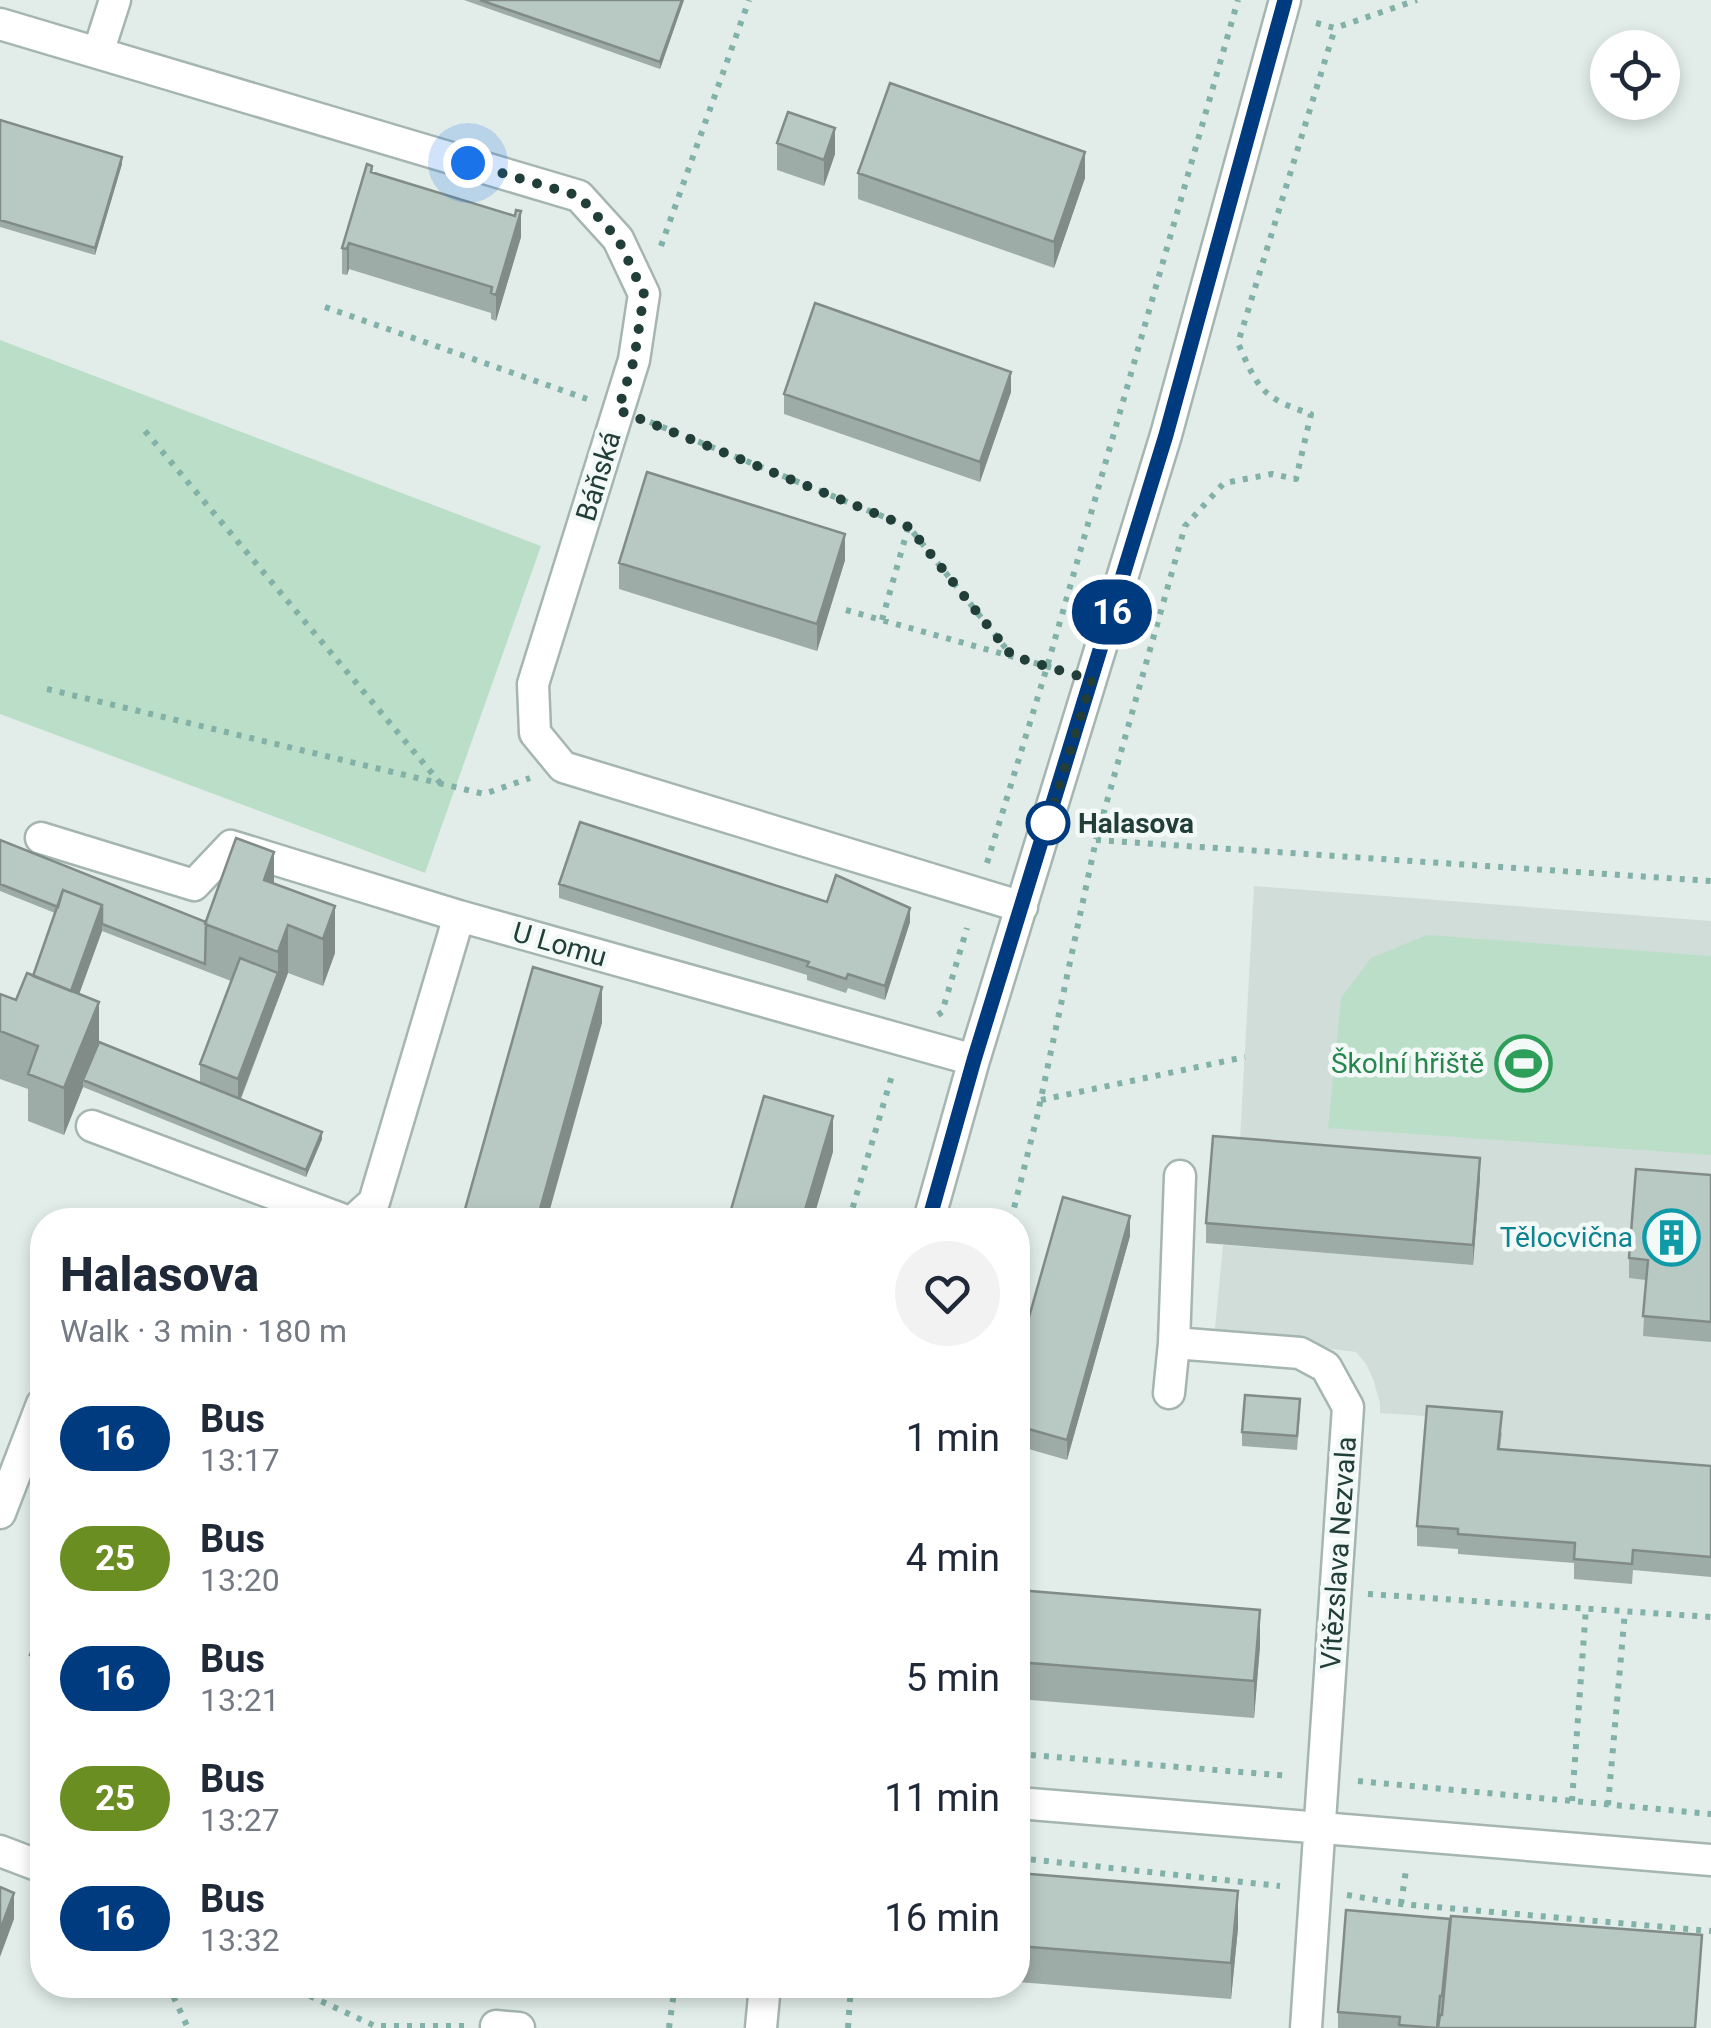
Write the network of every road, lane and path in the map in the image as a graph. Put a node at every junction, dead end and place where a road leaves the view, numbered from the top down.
1 (115, 0) edge
2 (749, 0) edge
3 (1238, 0) edge
4 (1417, 0) edge
5 (1283, 8) edge
6 (0, 24) edge
7 (1335, 28) junction
8 (98, 54) junction
9 (644, 294) junction
10 (326, 307) dead end
11 (618, 410) junction
12 (145, 431) dead end
13 (909, 527) junction
14 (846, 610) dead end
15 (882, 620) junction
16 (1012, 656) junction
17 (1046, 667) junction
18 (1092, 680) junction
19 (47, 688) dead end
20 (1138, 691) junction
21 (563, 767) junction
22 (442, 784) junction
23 (41, 838) dead end
24 (1096, 840) junction
25 (1711, 882) edge
26 (978, 893) junction
27 (1022, 908) junction
28 (459, 916) junction
29 (903, 1039) junction
30 (1245, 1057) dead end
31 (974, 1060) junction
32 (1041, 1100) junction
33 (92, 1126) dead end
34 (1180, 1176) dead end
35 (312, 1208) edge
36 (367, 1208) edge
37 (853, 1208) edge
38 (932, 1208) edge
39 (1014, 1208) edge
40 (1174, 1344) junction
41 (1169, 1393) dead end
42 (30, 1429) edge
43 (7, 1478) edge
44 (0, 1513) edge
45 (1336, 1592) junction
46 (1586, 1608) junction
47 (1625, 1610) junction
48 (1711, 1617) edge
49 (1030, 1755) edge
50 (1323, 1779) junction
51 (1572, 1801) junction
52 (1030, 1804) edge
53 (1608, 1804) junction
54 (1711, 1814) edge
55 (1320, 1828) junction
56 (0, 1851) edge
57 (1030, 1859) edge
58 (1711, 1860) edge
59 (30, 1862) edge
60 (1316, 1890) junction
61 (1711, 1931) edge
62 (174, 1998) edge
63 (314, 1998) edge
64 (673, 1998) edge
65 (764, 1998) edge
66 (850, 1998) edge
67 (447, 2027) edge
68 (508, 2027) edge
69 (188, 2028) edge
70 (669, 2028) edge
71 (761, 2028) edge
72 (848, 2028) edge
73 (1306, 2028) edge

1 - 8 street
2 - 9 path
3 - 17 path
4 - 7 path
5 - 7 path
5 - 18 street
6 - 8 street
7 - 20 path
8 - 9 street
9 - 11 street, Báňská
10 - 11 path
11 - 13 path
11 - 21 street, Báňská
12 - 22 path
13 - 15 path
13 - 16 path
14 - 15 path
15 - 16 path
16 - 17 path
17 - 18 path
17 - 26 path
18 - 20 path
18 - 27 street
19 - 22 path
20 - 24 path
21 - 22 path
21 - 26 street
23 - 28 street, U Lomu
24 - 25 path
24 - 32 path
26 - 27 street
26 - 29 path
27 - 31 street
28 - 29 street, U Lomu
28 - 36 street
29 - 31 street, U Lomu
29 - 37 path
30 - 32 path
31 - 38 street
32 - 39 path
33 - 35 street
34 - 40 street
40 - 41 street
40 - 45 street, Vítězslava Nezvala
42 - 43 street
43 - 44 street
45 - 46 path
45 - 50 street, Vítězslava Nezvala
46 - 47 path
46 - 51 path
47 - 48 path
47 - 53 path
49 - 50 path
50 - 51 path
50 - 55 street, Vítězslava Nezvala
51 - 53 path
52 - 55 street
53 - 54 path
55 - 58 street
55 - 60 street, Vítězslava Nezvala
56 - 59 street
57 - 60 path
60 - 61 path
60 - 73 street, Vítězslava Nezvala
62 - 69 path
63 - 67 path
64 - 70 path
65 - 71 street
66 - 72 path
67 - 68 path

